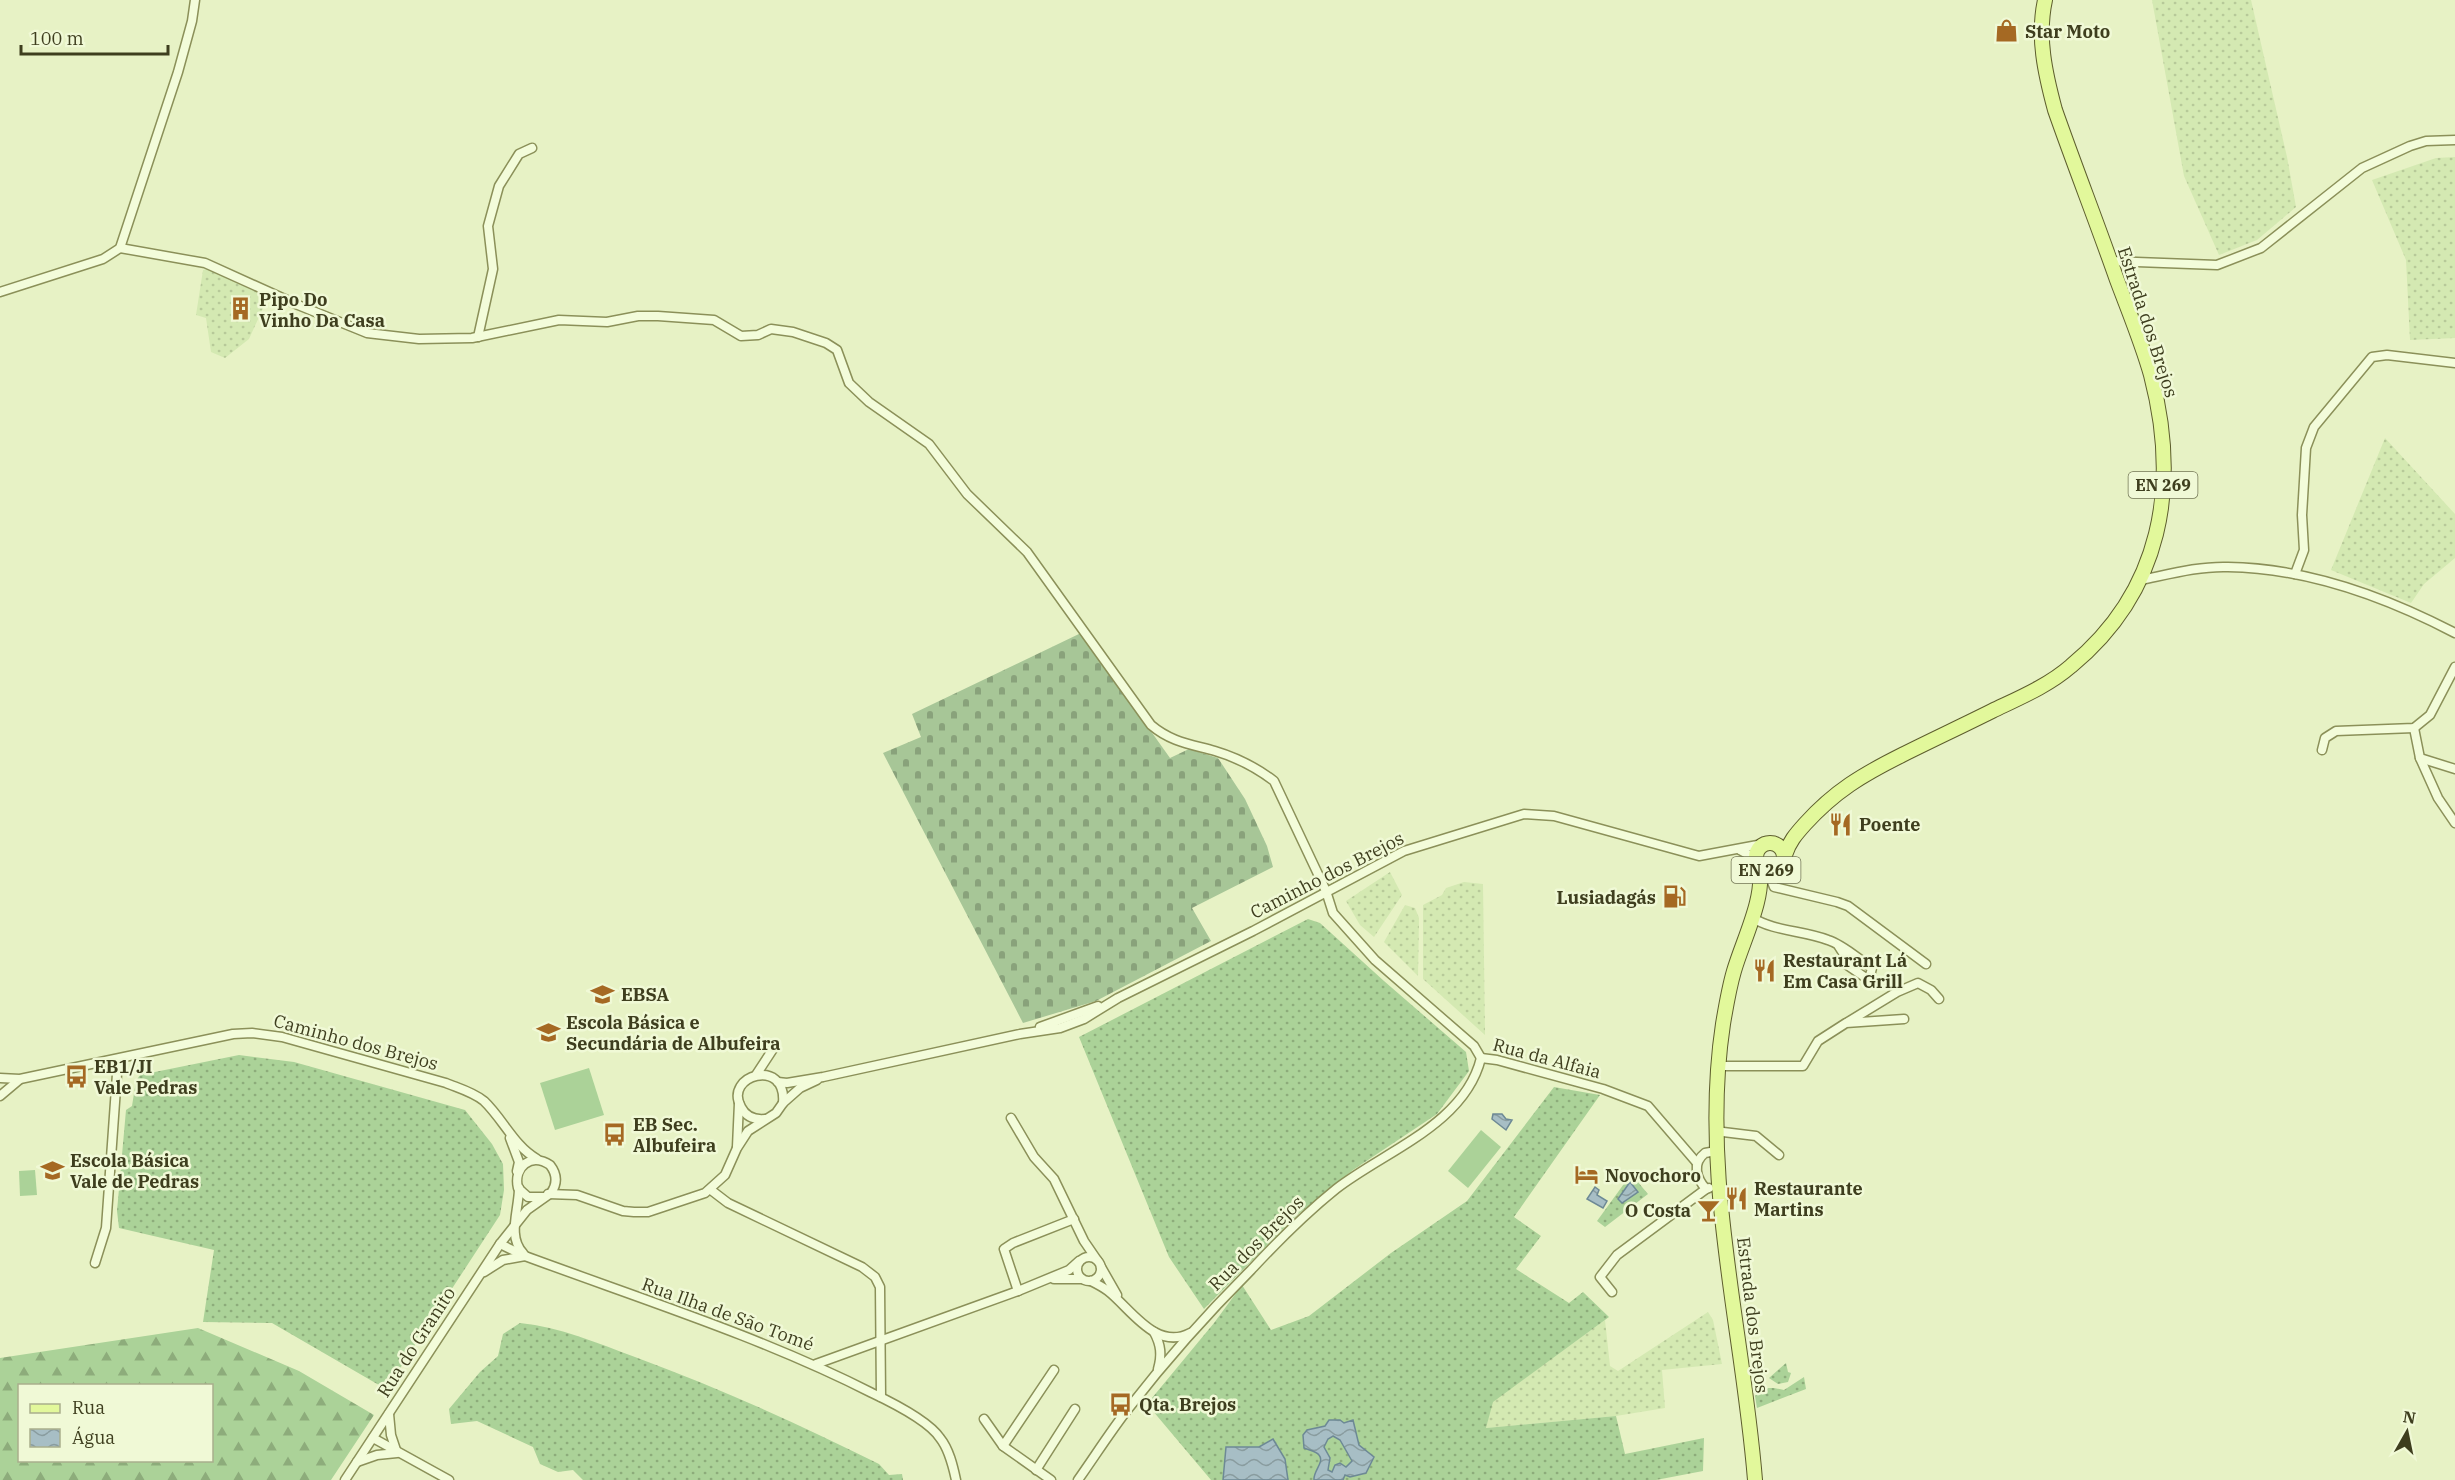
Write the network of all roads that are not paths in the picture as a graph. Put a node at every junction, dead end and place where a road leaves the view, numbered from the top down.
1 (195, 0) edge
2 (2045, 0) edge
3 (2455, 140) edge
4 (532, 148) dead end
5 (120, 248) junction
6 (2110, 261) junction
7 (0, 292) edge
8 (478, 337) junction
9 (2455, 363) edge
10 (2295, 574) junction
11 (2142, 580) junction
12 (2455, 633) edge
13 (2455, 667) edge
14 (2414, 729) junction
15 (2322, 750) dead end
16 (2420, 758) junction
17 (2455, 769) edge
18 (1817, 811) junction
19 (2455, 823) edge
20 (1765, 843) junction
21 (1739, 850) junction
22 (1757, 862) junction
23 (1778, 867) junction
24 (1326, 891) junction
25 (1752, 916) junction
26 (1838, 945) dead end
27 (1926, 964) dead end
28 (1939, 999) dead end
29 (1904, 1019) dead end
30 (1846, 1023) junction
31 (1481, 1058) junction
32 (118, 1060) junction
33 (1718, 1066) junction
34 (756, 1075) junction
35 (823, 1077) junction
36 (0, 1078) edge
37 (20, 1079) junction
38 (775, 1080) junction
39 (0, 1096) edge
40 (739, 1102) junction
41 (783, 1103) junction
42 (1011, 1118) dead end
43 (765, 1119) junction
44 (502, 1121) junction
45 (1715, 1131) junction
46 (737, 1148) junction
47 (1716, 1151) junction
48 (1779, 1155) dead end
49 (537, 1159) junction
50 (1697, 1162) junction
51 (517, 1173) junction
52 (556, 1177) junction
53 (1713, 1187) junction
54 (519, 1188) junction
55 (711, 1190) junction
56 (577, 1195) junction
57 (546, 1196) junction
58 (1074, 1219) junction
59 (515, 1222) junction
60 (500, 1244) junction
61 (525, 1256) junction
62 (1079, 1261) junction
63 (95, 1263) dead end
64 (1099, 1263) junction
65 (479, 1275) junction
66 (1048, 1279) junction
67 (1081, 1279) junction
68 (1091, 1281) junction
69 (1018, 1291) junction
70 (1612, 1292) dead end
71 (1128, 1310) junction
72 (1194, 1331) junction
73 (1162, 1340) junction
74 (880, 1342) junction
75 (1175, 1350) junction
76 (816, 1365) junction
77 (1054, 1370) dead end
78 (1158, 1372) junction
79 (881, 1397) junction
80 (1075, 1409) dead end
81 (388, 1413) junction
82 (984, 1419) dead end
83 (1751, 1437) junction
84 (373, 1438) junction
85 (1003, 1446) junction
86 (397, 1453) junction
87 (357, 1462) junction
88 (1036, 1470) junction
89 (345, 1480) edge
90 (449, 1480) edge
91 (956, 1480) edge
92 (1051, 1480) edge
93 (1078, 1480) edge
94 (1755, 1480) edge
95 (1761, 1480) edge

1 - 5 street
2 - 6 main road, Estrada dos Brejos / EN 269
3 - 6 street
4 - 8 street
5 - 7 street
5 - 8 street, Rua da Alfaia
6 - 11 main road, Estrada dos Brejos / EN 269
8 - 24 street, Rua da Alfaia
9 - 10 street
10 - 11 street
10 - 12 street
11 - 18 main road, Estrada dos Brejos / EN 269
13 - 14 street
14 - 15 street
14 - 16 street
16 - 17 street
16 - 19 street
18 - 20 main road, EN 269
18 - 23 main road, EN 269
20 - 21 street
20 - 22 main road, EN 269
20 - 23 main road, EN 269
21 - 22 street
21 - 24 street, Caminho dos Brejos
22 - 23 main road, EN 269
22 - 25 main road, EN 269
23 - 25 main road, EN 269
23 - 27 street
24 - 31 street, Rua da Alfaia
24 - 35 street, Caminho dos Brejos
25 - 26 street
25 - 33 main road, Estrada dos Brejos / EN 269
28 - 30 street
29 - 30 street
30 - 33 street
31 - 50 street, Rua da Alfaia
31 - 72 street, Rua dos Brejos
32 - 37 street, Caminho dos Brejos
32 - 44 street, Caminho dos Brejos
32 - 63 street
33 - 45 main road, Estrada dos Brejos / EN 269
34 - 38 street
34 - 38 street
34 - 40 street
35 - 38 street
35 - 41 street
36 - 37 street, Caminho dos Brejos
37 - 39 street
38 - 41 street
40 - 43 street
40 - 46 street
41 - 43 street
42 - 58 street
43 - 46 street
44 - 49 street, Caminho dos Brejos
44 - 51 street, Caminho dos Brejos
45 - 47 main road, Estrada dos Brejos / EN 269
45 - 48 street
46 - 55 street
47 - 50 street
47 - 53 main road, Estrada dos Brejos / EN 269
49 - 51 street
49 - 52 street
50 - 53 street
51 - 54 street
52 - 56 street
52 - 57 street
53 - 70 street
53 - 83 main road, Estrada dos Brejos / EN 269
54 - 57 street
54 - 59 street, Rua do Granito
55 - 56 street
55 - 74 street
56 - 57 street
57 - 59 street, Rua do Granito
58 - 64 street
58 - 69 street
59 - 60 street, Rua do Granito
59 - 61 street
60 - 61 street, Rua Ilha de São Tomé
60 - 65 street, Rua do Granito
61 - 65 street
61 - 76 street, Rua Ilha de São Tomé
62 - 64 street, Rua Ilha de São Tomé
62 - 66 street, Rua Ilha de São Tomé
62 - 67 street
64 - 68 street
64 - 71 street, Rua Ilha de São Tomé
65 - 81 street, Rua do Granito
66 - 67 street, Rua Ilha de São Tomé
66 - 69 street, Rua Ilha de São Tomé
67 - 68 street, Rua Ilha de São Tomé
68 - 71 street, Rua Ilha de São Tomé
69 - 74 street, Rua Ilha de São Tomé
71 - 73 street, Rua Ilha de São Tomé
72 - 73 street
72 - 75 street, Rua dos Brejos
73 - 75 street
73 - 78 street
74 - 76 street, Rua Ilha de São Tomé
74 - 79 street
75 - 78 street, Rua dos Brejos
76 - 79 street
77 - 85 street
78 - 93 street, Rua dos Brejos
79 - 91 street
80 - 88 street
81 - 84 street, Rua do Granito
81 - 86 street
82 - 85 street
83 - 94 main road, Estrada dos Brejos / EN 269
83 - 95 main road, Estrada dos Brejos / EN 269
84 - 86 street
84 - 87 street, Rua do Granito
85 - 88 street
86 - 87 street
86 - 90 street
87 - 89 street, Rua do Granito
88 - 92 street

